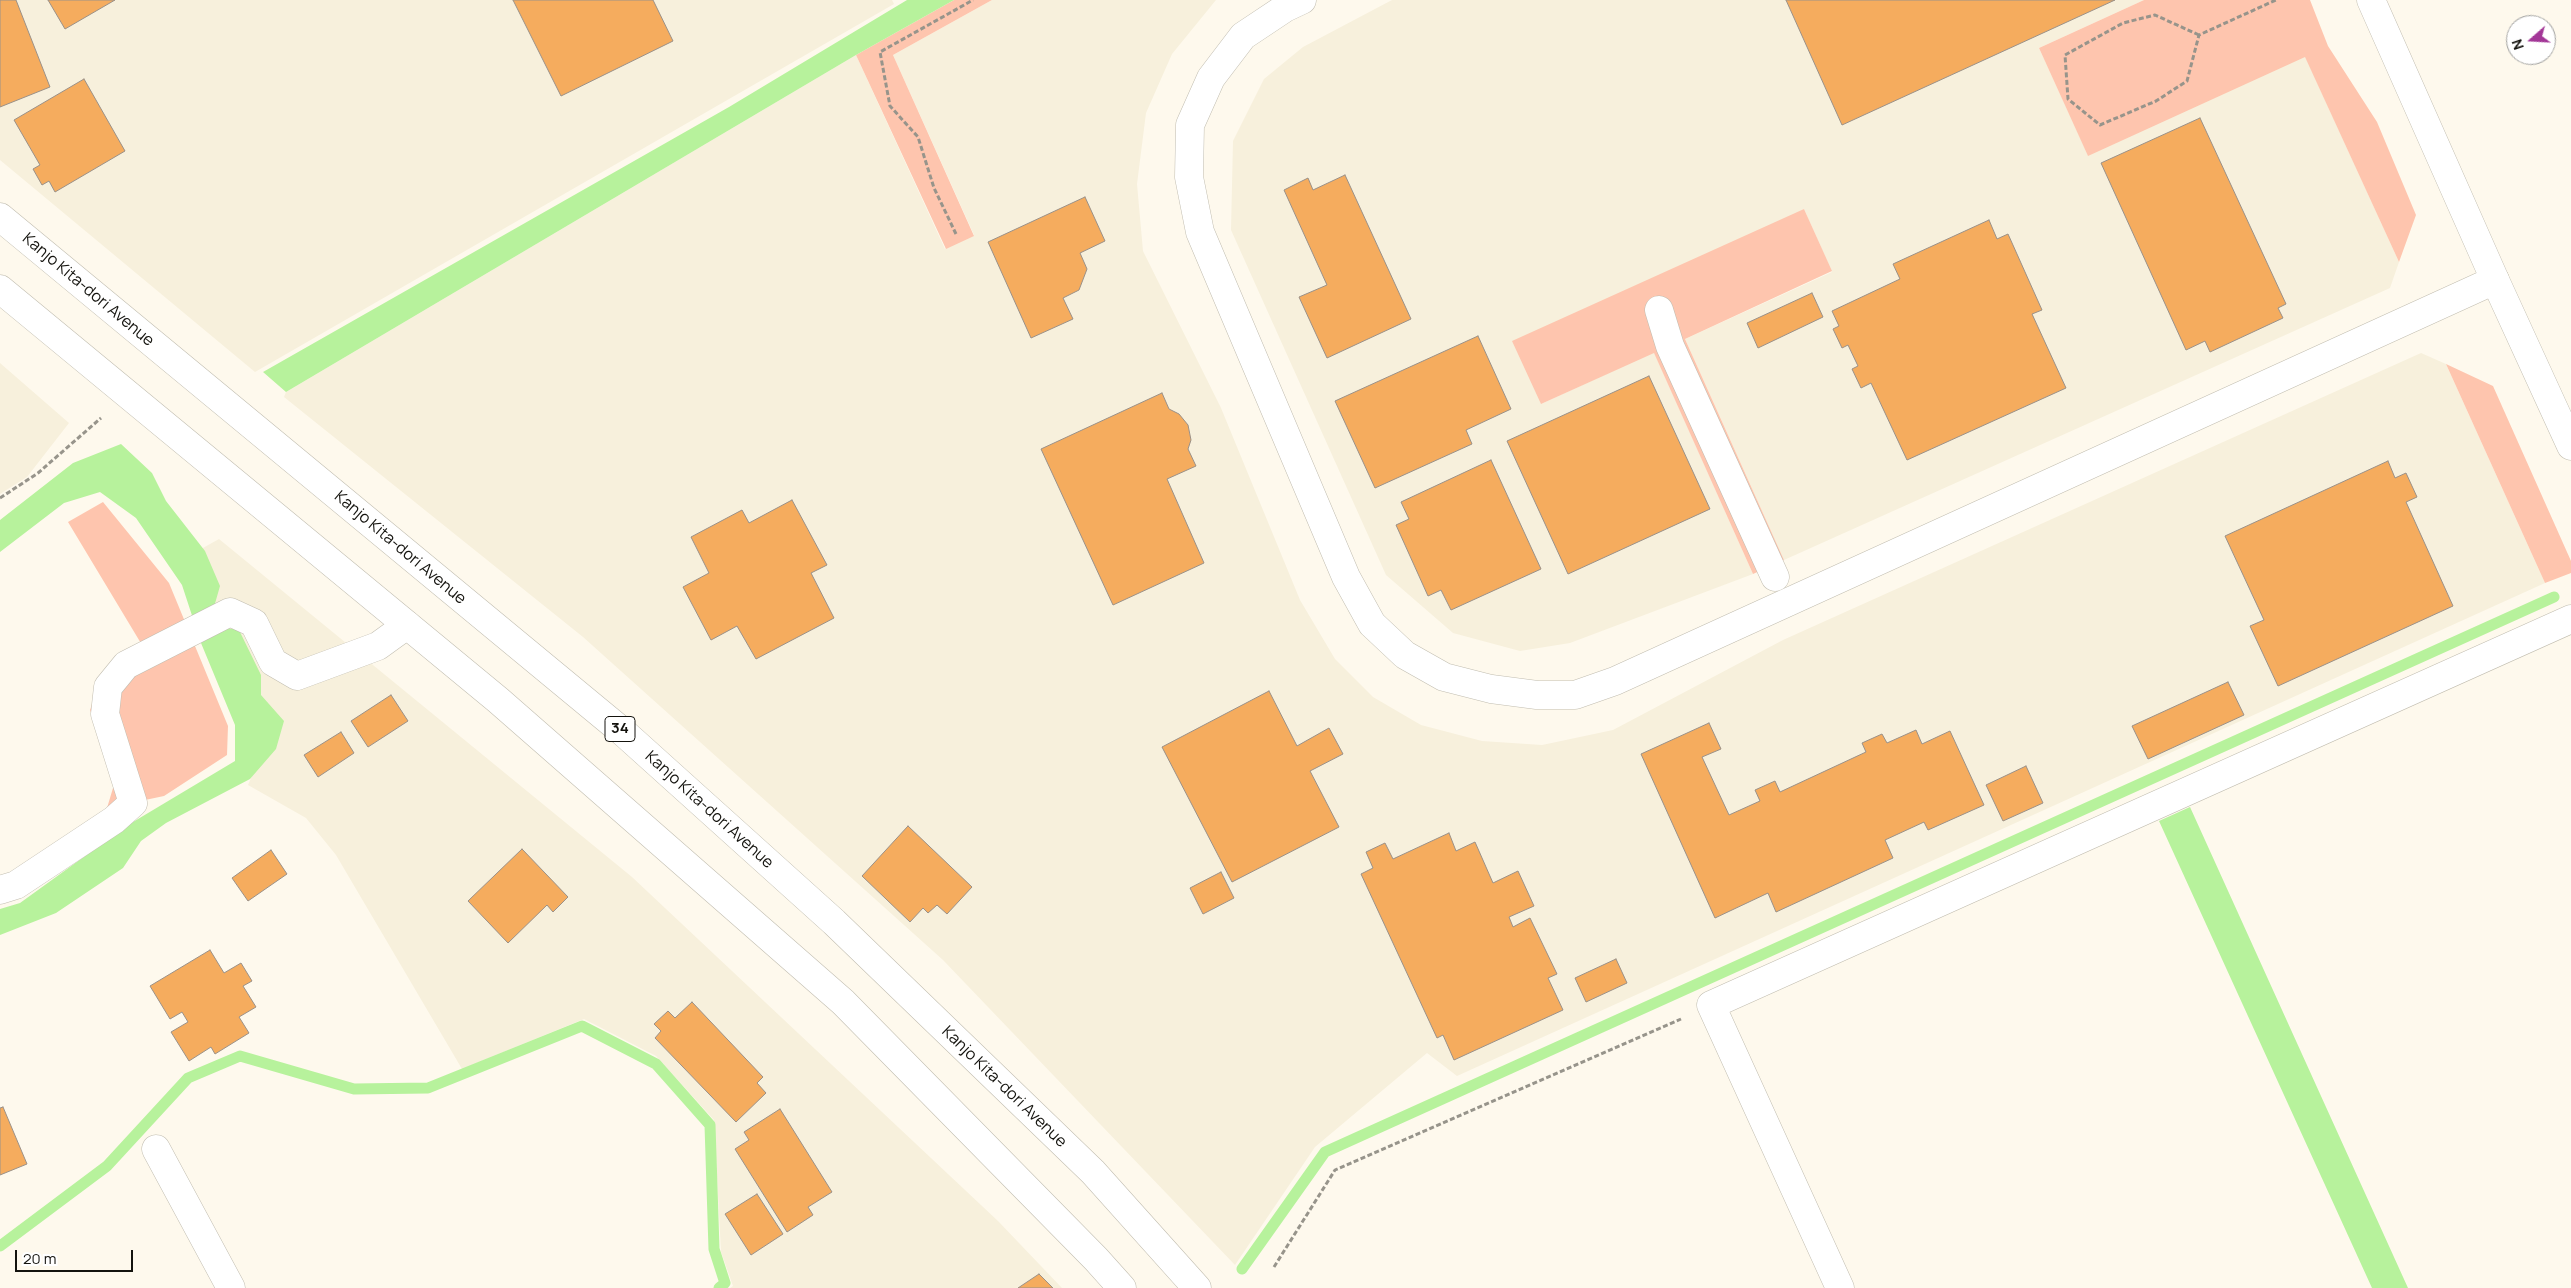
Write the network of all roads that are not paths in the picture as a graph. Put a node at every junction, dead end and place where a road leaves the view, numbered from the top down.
1 (1302, 0) edge
2 (2371, 0) edge
3 (0, 217) edge
4 (2495, 280) junction
5 (0, 289) edge
6 (1659, 310) dead end
7 (2571, 446) edge
8 (1775, 577) dead end
9 (2571, 619) edge
10 (407, 625) junction
11 (0, 890) edge
12 (156, 1149) dead end
13 (230, 1288) edge
14 (1122, 1288) edge
15 (1197, 1288) edge
16 (1840, 1288) edge

1 - 4 main road
2 - 4 main road
3 - 15 main road, Kanjo Kita-dori Avenue / 34
4 - 7 main road
5 - 10 main road
6 - 8 main road
9 - 16 main road
10 - 11 main road
10 - 14 main road
12 - 13 main road

